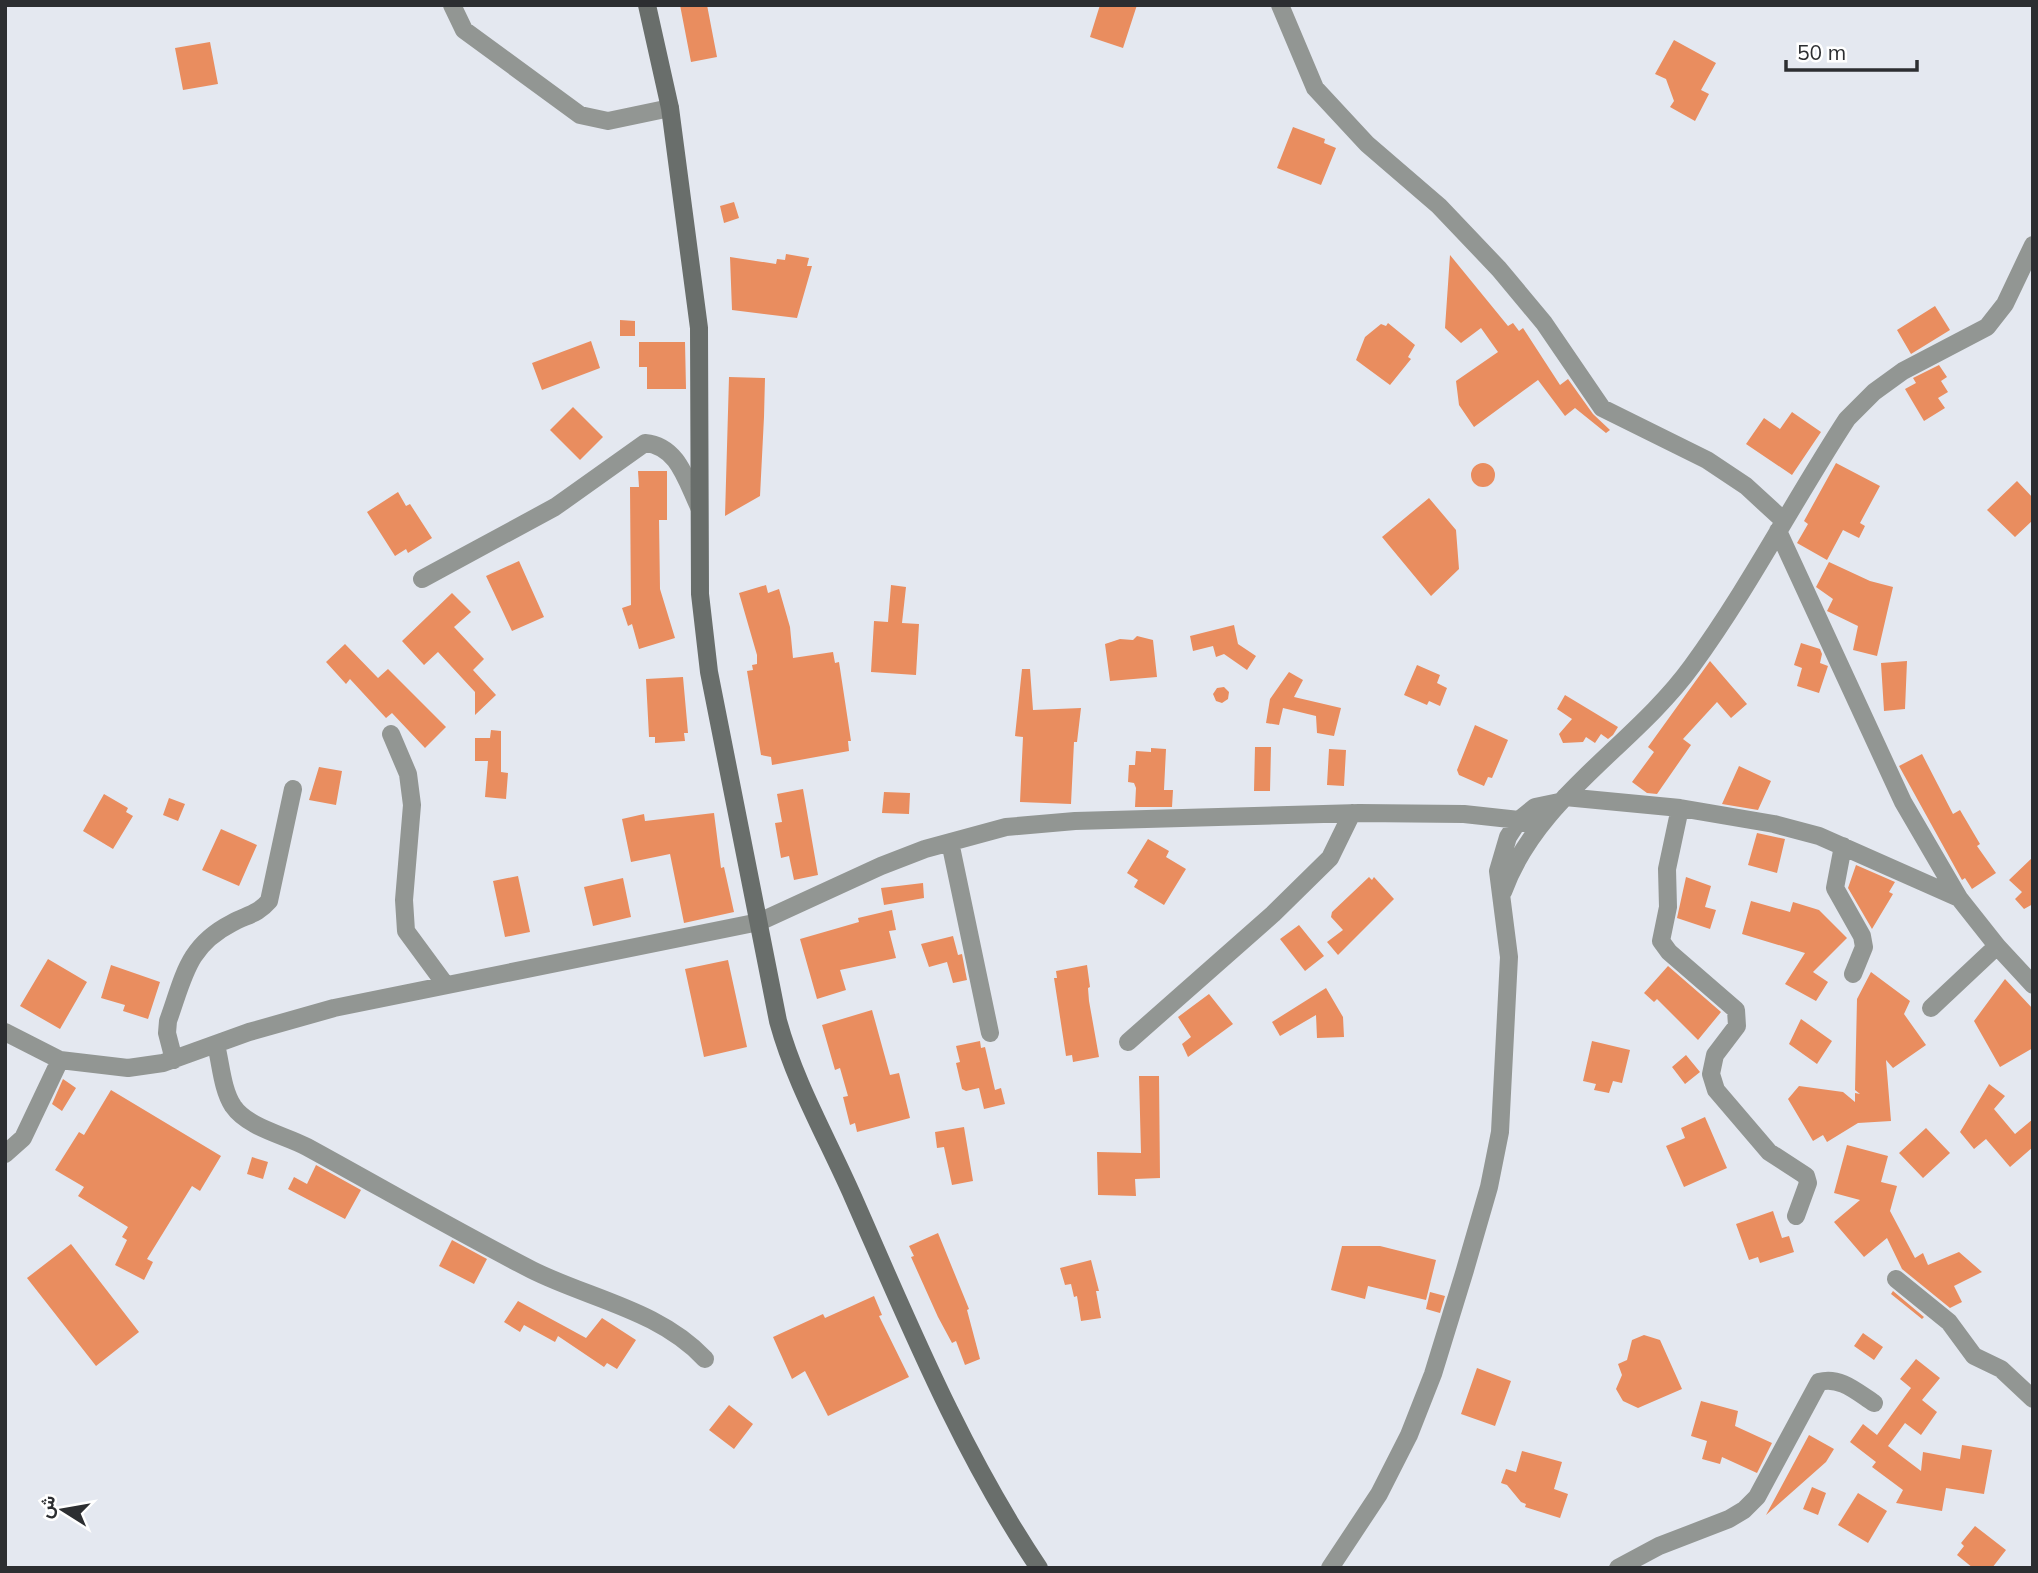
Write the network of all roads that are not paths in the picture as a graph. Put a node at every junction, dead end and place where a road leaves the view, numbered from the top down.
1 (452, 5) edge
2 (647, 5) edge
3 (1280, 5) edge
4 (670, 108) junction
5 (2033, 245) edge
6 (699, 507) junction
7 (1781, 526) junction
8 (422, 579) dead end
9 (391, 734) dead end
10 (293, 789) dead end
11 (1562, 800) junction
12 (1680, 807) junction
13 (1352, 813) junction
14 (1519, 820) junction
15 (1538, 828) junction
16 (950, 842) junction
17 (1843, 846) junction
18 (1503, 892) junction
19 (1959, 898) junction
20 (759, 922) junction
21 (1997, 946) junction
22 (1853, 974) dead end
23 (445, 984) junction
24 (2033, 985) edge
25 (1931, 1007) dead end
26 (5, 1032) edge
27 (990, 1033) dead end
28 (1128, 1042) dead end
29 (216, 1045) junction
30 (60, 1060) junction
31 (174, 1060) junction
32 (5, 1154) edge
33 (1796, 1216) dead end
34 (1896, 1279) dead end
35 (705, 1359) dead end
36 (2033, 1399) edge
37 (1874, 1403) dead end
38 (1039, 1568) edge
39 (1330, 1568) edge
40 (1618, 1568) edge

1 - 4 street
2 - 4 main road
3 - 7 street
4 - 6 main road
5 - 7 street
6 - 8 street
6 - 20 main road
7 - 11 street
7 - 19 street
9 - 23 street
10 - 31 street
11 - 12 street
11 - 14 street
11 - 15 street
12 - 17 street
12 - 33 street
13 - 14 street
13 - 16 street
13 - 28 street
14 - 15 street
14 - 18 street
15 - 18 street
16 - 20 street
16 - 27 street
17 - 19 street
17 - 22 street
18 - 39 street
19 - 21 street
20 - 23 street
20 - 38 main road
21 - 24 street
21 - 25 street
23 - 29 street
26 - 30 street
29 - 31 street
29 - 35 street
30 - 31 street
30 - 32 street
34 - 36 street
37 - 40 street

